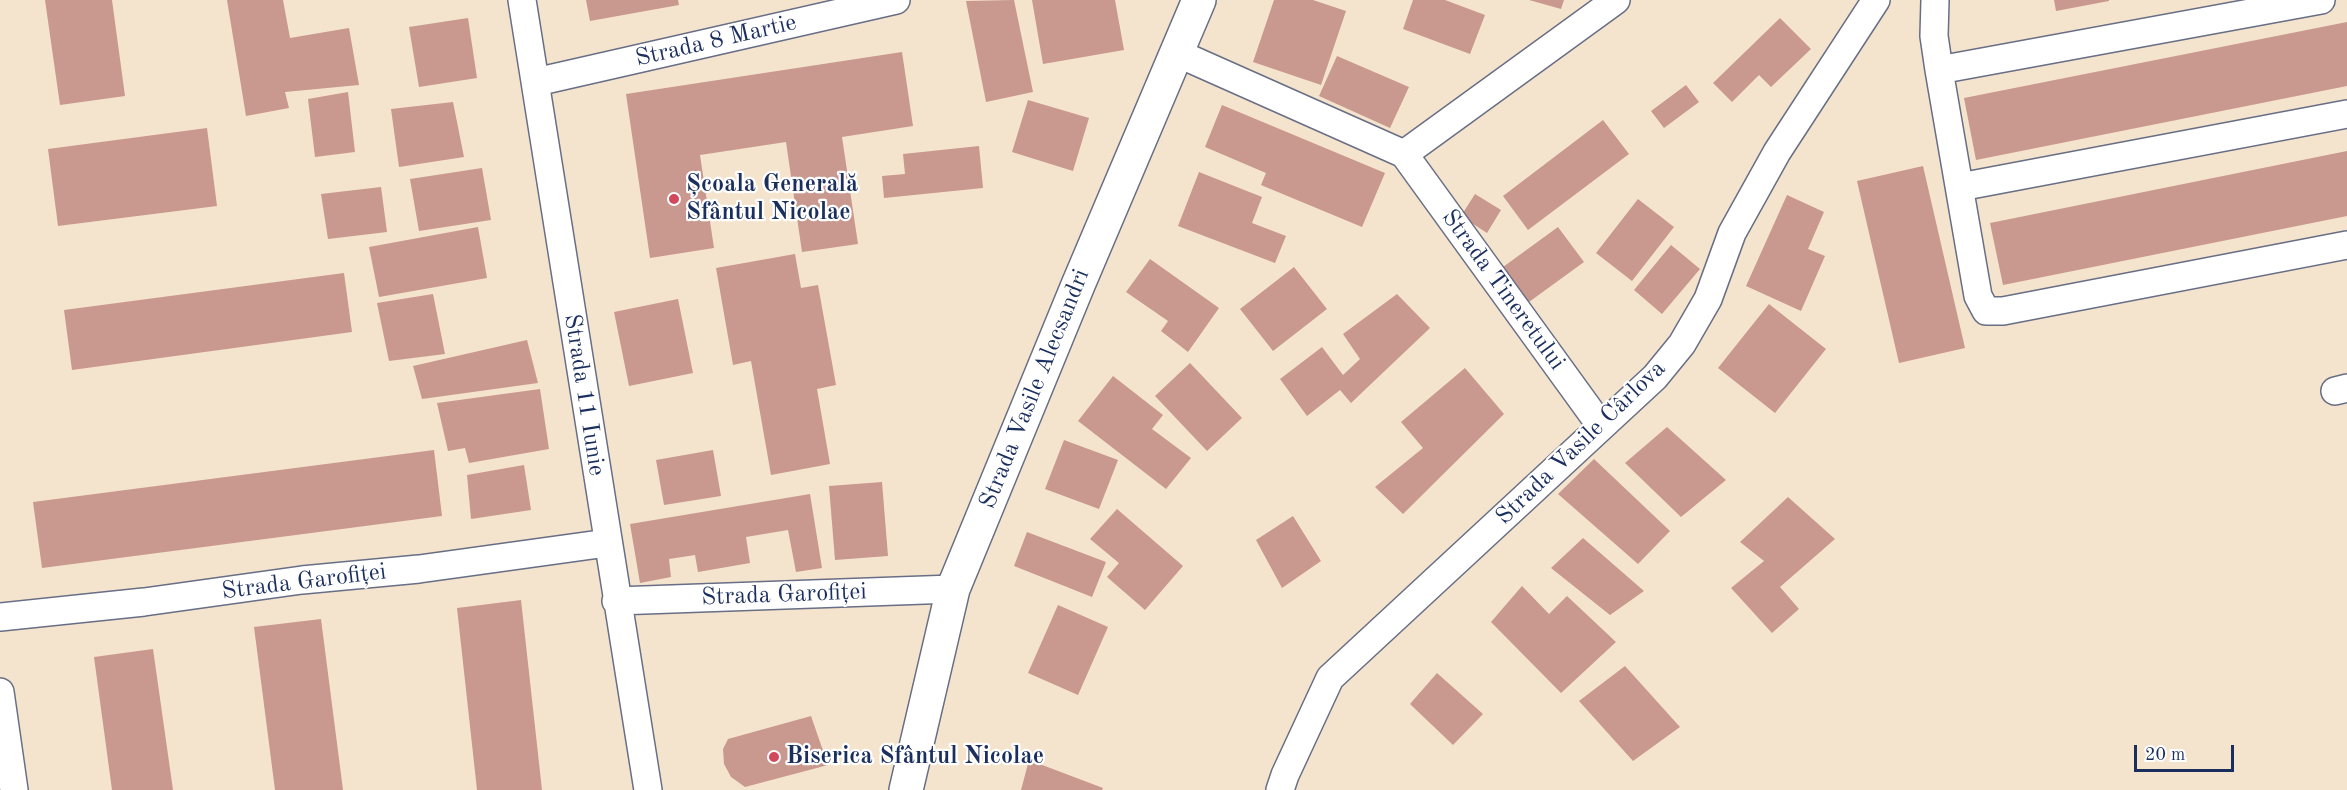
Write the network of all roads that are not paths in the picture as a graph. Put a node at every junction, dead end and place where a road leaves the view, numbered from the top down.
1 (522, 0) edge
2 (897, 0) edge
3 (1199, 0) edge
4 (1616, 0) edge
5 (1876, 0) edge
6 (1935, 0) edge
7 (2309, 1) edge
8 (1177, 53) junction
9 (1939, 70) junction
10 (536, 82) junction
11 (2347, 114) edge
12 (1404, 154) junction
13 (1960, 187) junction
14 (2347, 245) edge
15 (1601, 426) junction
16 (607, 543) junction
17 (953, 589) junction
18 (616, 601) junction
19 (0, 617) edge
20 (0, 692) edge
21 (14, 790) edge
22 (648, 790) edge
23 (906, 790) edge
24 (1280, 790) edge

1 - 10 street, Strada 11 Iunie
2 - 10 street, Strada 8 Martie
3 - 8 street, Strada Vasile Alecsandri
4 - 12 street
5 - 15 street, Strada Vasile Cârlova
6 - 9 street
7 - 9 street
8 - 12 street
8 - 17 street, Strada Vasile Alecsandri
9 - 13 street
10 - 16 street, Strada 11 Iunie
11 - 13 street
12 - 15 street, Strada Tineretului
13 - 14 street
15 - 24 street, Strada Vasile Cârlova
16 - 18 street, Strada 11 Iunie
16 - 19 street, Strada Garofiței
17 - 18 street, Strada Garofiței
17 - 23 street, Strada Vasile Alecsandri
18 - 22 street, Strada 11 Iunie
20 - 21 street

